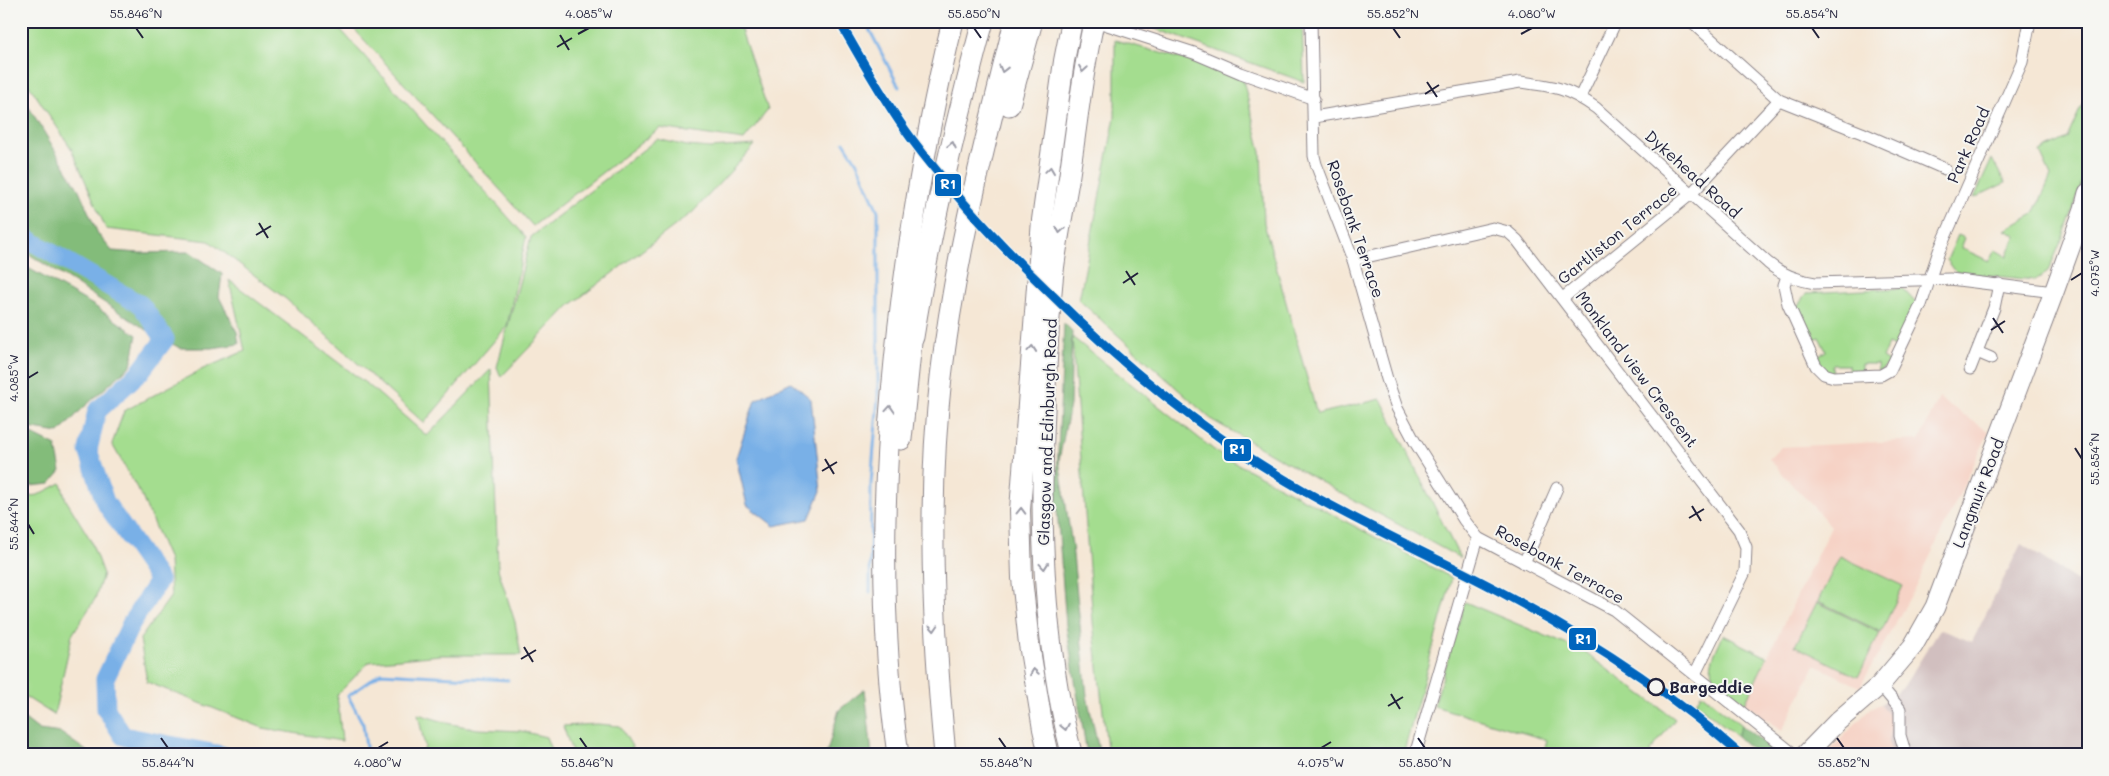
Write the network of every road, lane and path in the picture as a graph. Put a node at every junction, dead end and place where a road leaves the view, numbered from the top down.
1 (953, 21) edge
2 (958, 21) edge
3 (983, 21) edge
4 (1015, 21) edge
5 (1032, 21) edge
6 (1072, 21) edge
7 (1095, 21) edge
8 (1312, 21) edge
9 (1616, 21) edge
10 (1691, 21) edge
11 (2030, 21) edge
12 (1580, 97) junction
13 (1314, 99) junction
14 (1779, 100) junction
15 (1314, 117) junction
16 (1945, 169) dead end
17 (2088, 193) edge
18 (1691, 194) junction
19 (1353, 260) junction
20 (1787, 276) junction
21 (1928, 279) junction
22 (1999, 284) junction
23 (2054, 292) junction
24 (1563, 298) junction
25 (911, 348) junction
26 (1977, 352) junction
27 (1991, 358) dead end
28 (1970, 369) dead end
29 (1557, 488) dead end
30 (1478, 538) junction
31 (1524, 563) junction
32 (933, 590) junction
33 (1695, 674) junction
34 (1880, 685) junction
35 (898, 755) edge
36 (909, 755) edge
37 (944, 755) edge
38 (1049, 755) edge
39 (1072, 755) edge
40 (1414, 755) edge
41 (1795, 755) edge
42 (1805, 755) edge
43 (1906, 755) edge

35 -> 1 highway
2 - 25 highway
25 -> 3 highway
4 -> 32 highway
5 - 32 highway
38 -> 6 highway, Glasgow and Edinburgh Road
7 - 13 street
7 -> 39 highway, Glasgow and Edinburgh Road
8 - 13 street, Rosebank Terrace
9 - 12 street
10 - 14 street
11 - 21 street, Park Road
12 - 15 street, Dykehead Road
12 - 18 street, Dykehead Road
13 - 15 street, Rosebank Terrace
14 - 16 street
14 - 18 street, Gartliston Terrace
15 - 19 street, Rosebank Terrace
17 - 23 main road, Langmuir Road
18 - 20 street, Dykehead Road
18 - 24 street, Gartliston Terrace
19 - 24 street, Monkland view Crescent
19 - 30 street, Rosebank Terrace
20 - 21 street, Dykehead Road
20 - 21 street, Park Road
21 - 22 street, Dykehead Road
22 - 23 street, Dykehead Road
22 - 26 street
23 - 34 main road, Langmuir Road
24 - 33 street, Monkland view Crescent
25 - 36 highway
26 - 27 street
26 - 28 street
29 - 31 street
30 - 31 street, Rosebank Terrace
30 - 40 street
31 - 33 street, Rosebank Terrace
32 -> 37 highway
33 - 41 street, Rosebank Terrace
34 - 42 main road, Langmuir Road
34 - 43 street

